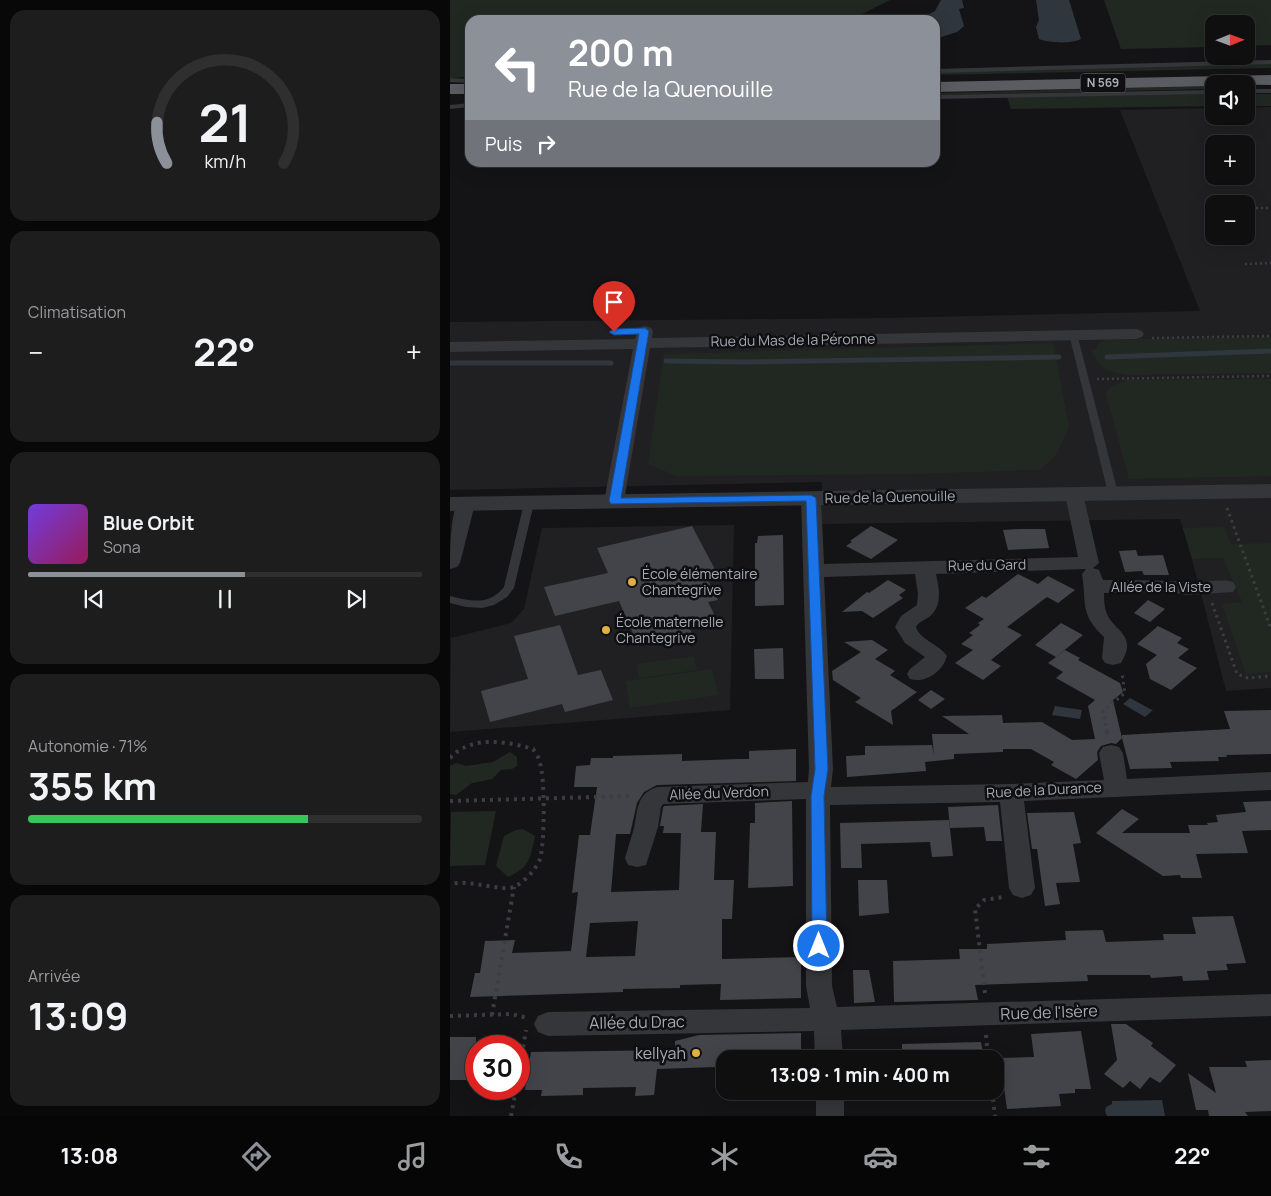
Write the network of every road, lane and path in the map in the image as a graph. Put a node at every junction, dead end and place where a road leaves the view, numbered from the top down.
1 (1271, 62) edge
2 (940, 71) edge
3 (1271, 72) edge
4 (450, 80) edge
5 (940, 80) edge
6 (1271, 80) edge
7 (465, 81) edge
8 (940, 87) edge
9 (450, 89) edge
10 (465, 89) edge
11 (1255, 91) edge
12 (1271, 91) edge
13 (1205, 92) edge
14 (940, 97) edge
15 (450, 98) edge
16 (465, 98) edge
17 (465, 106) edge
18 (450, 107) edge
19 (1255, 208) edge
20 (1271, 208) edge
21 (1271, 263) edge
22 (1246, 264) dead end
23 (1072, 334) junction
24 (450, 336) edge
25 (643, 337) junction
26 (450, 347) edge
27 (1271, 376) edge
28 (1096, 379) dead end
29 (1271, 491) edge
30 (1113, 493) junction
31 (1074, 494) junction
32 (811, 498) junction
33 (614, 501) junction
34 (528, 503) junction
35 (458, 504) edge
36 (1225, 504) dead end
37 (450, 563) edge
38 (1089, 563) junction
39 (924, 567) junction
40 (814, 571) junction
41 (1095, 587) junction
42 (1217, 588) joint
43 (450, 599) edge
44 (1271, 629) edge
45 (1113, 658) joint
46 (918, 674) dead end
47 (1271, 676) edge
48 (1112, 753) joint
49 (450, 758) edge
50 (1271, 780) edge
51 (1117, 787) junction
52 (818, 793) junction
53 (1011, 793) junction
54 (544, 798) junction
55 (652, 799) junction
56 (450, 801) edge
57 (637, 858) dead end
58 (450, 884) edge
59 (514, 887) junction
60 (1022, 888) joint
61 (1271, 1005) edge
62 (983, 1014) junction
63 (492, 1015) junction
64 (450, 1016) edge
65 (826, 1019) junction
66 (538, 1021) junction
67 (530, 1042) edge
68 (828, 1050) edge
69 (987, 1050) edge
70 (514, 1100) edge
71 (830, 1100) edge
72 (993, 1100) edge
73 (511, 1116) edge
74 (830, 1116) edge
75 (995, 1116) edge

1 - 2 lane
3 - 5 highway, N 569
4 - 7 lane
6 - 8 highway, N 569
9 - 10 highway
11 - 12 lane
13 - 14 lane
15 - 16 highway
17 - 18 lane
19 - 20 path
21 - 22 path
23 - 25 street, Rue du Mas de la Péronne
23 - 25 street, Rue du Mas de la Péronne
23 - 30 lane
24 - 25 street, Rue du Mas de la Péronne
25 - 26 street, Rue du Mas de la Péronne
25 - 33 street
27 - 28 path
29 - 30 street, Rue de la Quenouille
30 - 31 street, Rue de la Quenouille
31 - 32 street, Rue de la Quenouille
31 - 38 street
32 - 33 street, Rue de la Quenouille
32 - 40 street
33 - 34 street, Rue de la Quenouille
34 - 35 street, Rue de la Quenouille
34 - 43 lane
35 - 37 street
36 - 44 path
38 - 39 street, Rue du Gard
38 - 41 street, Allée de la Viste
39 - 40 street, Rue du Gard
39 - 46 street
40 - 52 street
41 - 42 street, Allée de la Viste
41 - 45 street, Allée de la Viste
42 - 47 path
45 - 48 path
48 - 51 street
49 - 54 path
50 - 51 street, Rue de la Durance
51 - 53 street, Rue de la Durance
52 - 53 street, Rue de la Durance
52 - 55 street, Allée du Verdon
52 - 65 street
53 - 60 street
54 - 55 path
54 - 56 path
54 - 59 path
55 - 57 street, Allée du Verdon
58 - 59 path
59 - 63 path
60 - 62 path
61 - 62 street, Rue de l'Isère
62 - 65 street, Rue de l'Isère
62 - 69 path
63 - 64 path
63 - 66 path
65 - 66 street, Allée du Drac
65 - 68 street
66 - 67 path
70 - 73 path
71 - 74 street
72 - 75 path

